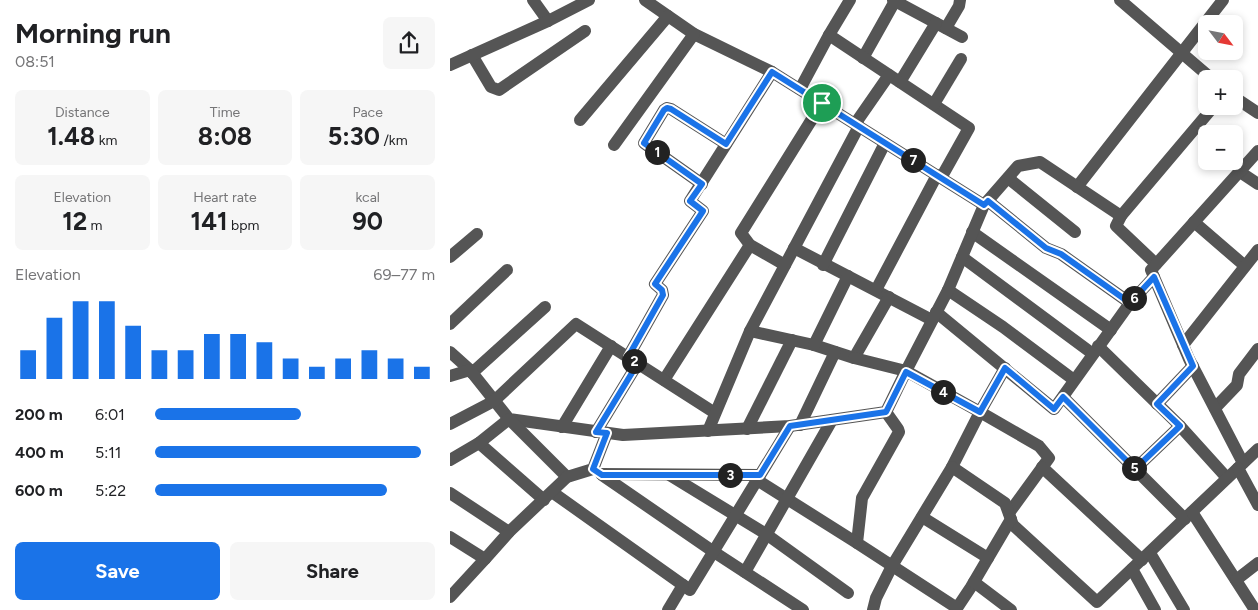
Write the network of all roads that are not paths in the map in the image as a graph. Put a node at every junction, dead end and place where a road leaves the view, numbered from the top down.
1 (533, 0) edge
2 (590, 0) edge
3 (644, 0) edge
4 (850, 0) edge
5 (960, 0) edge
6 (1120, 0) edge
7 (1223, 0) edge
8 (894, 1) edge
9 (668, 16) junction
10 (548, 21) junction
11 (941, 26) junction
12 (585, 31) dead end
13 (694, 34) junction
14 (829, 35) junction
15 (962, 37) dead end
16 (1182, 54) junction
17 (472, 55) junction
18 (863, 58) junction
19 (961, 59) dead end
20 (450, 65) edge
21 (1201, 70) edge
22 (772, 72) junction
23 (889, 75) junction
24 (900, 82) junction
25 (800, 89) junction
26 (822, 103) junction
27 (1243, 103) edge
28 (934, 104) junction
29 (1258, 113) edge
30 (1206, 115) edge
31 (580, 120) dead end
32 (857, 125) junction
33 (885, 143) junction
34 (726, 144) junction
35 (614, 145) dead end
36 (1258, 152) edge
37 (1240, 172) junction
38 (939, 176) junction
39 (1008, 178) junction
40 (702, 184) junction
41 (1258, 184) edge
42 (1077, 187) junction
43 (986, 203) junction
44 (1121, 216) junction
45 (1194, 222) junction
46 (972, 232) junction
47 (1075, 232) dead end
48 (477, 234) dead end
49 (750, 244) junction
50 (794, 248) junction
51 (1258, 250) edge
52 (450, 257) edge
53 (962, 257) junction
54 (1156, 264) junction
55 (785, 265) junction
56 (823, 265) junction
57 (1245, 266) junction
58 (507, 270) dead end
59 (848, 276) junction
60 (1154, 277) junction
61 (876, 290) junction
62 (948, 290) junction
63 (889, 297) junction
64 (1130, 303) junction
65 (545, 307) dead end
66 (934, 316) junction
67 (450, 324) edge
68 (1110, 330) junction
69 (750, 331) junction
70 (792, 340) junction
71 (814, 345) junction
72 (1183, 345) junction
73 (611, 346) junction
74 (1258, 349) edge
75 (1095, 350) junction
76 (450, 352) edge
77 (835, 352) junction
78 (854, 358) junction
79 (633, 360) junction
80 (1193, 366) junction
81 (1005, 368) junction
82 (471, 371) junction
83 (906, 372) junction
84 (450, 376) edge
85 (664, 380) junction
86 (1074, 380) junction
87 (1063, 397) junction
88 (494, 401) junction
89 (1157, 404) junction
90 (1214, 408) junction
91 (886, 412) junction
92 (980, 412) junction
93 (715, 413) junction
94 (509, 419) junction
95 (832, 420) junction
96 (450, 424) edge
97 (795, 426) junction
98 (1180, 426) junction
99 (562, 427) junction
100 (747, 429) junction
101 (708, 431) junction
102 (602, 432) junction
103 (479, 443) junction
104 (1258, 449) edge
105 (450, 460) edge
106 (1240, 466) junction
107 (952, 467) junction
108 (1042, 467) junction
109 (1135, 469) junction
110 (598, 472) junction
111 (671, 476) junction
112 (567, 477) junction
113 (759, 478) junction
114 (1227, 478) junction
115 (450, 492) edge
116 (548, 496) junction
117 (788, 498) junction
118 (1258, 505) edge
119 (736, 515) junction
120 (1189, 515) junction
121 (922, 516) junction
122 (1010, 516) junction
123 (509, 532) junction
124 (766, 534) junction
125 (450, 537) edge
126 (857, 543) junction
127 (714, 552) junction
128 (1146, 557) junction
129 (988, 558) junction
130 (485, 560) junction
131 (1258, 563) edge
132 (892, 566) junction
133 (1132, 569) junction
134 (745, 572) junction
135 (1236, 580) junction
136 (974, 582) junction
137 (683, 585) junction
138 (848, 593) dead end
139 (450, 597) edge
140 (1099, 606) edge
141 (956, 609) edge
142 (668, 610) edge
143 (803, 610) edge
144 (873, 610) edge
145 (1011, 610) edge
146 (1155, 610) edge
147 (1184, 610) edge
148 (1254, 610) edge

1 - 10 street
2 - 10 street
3 - 9 street
4 - 14 street
5 - 11 street
6 - 16 street
7 - 16 street
8 - 11 street
8 - 18 street
9 - 13 street
9 - 31 street
10 - 17 street
11 - 15 street
11 - 24 street
12 - 17 street
13 - 22 street
13 - 35 street
14 - 18 street
14 - 25 street
16 - 21 street
16 - 42 street
17 - 20 street
18 - 23 street
19 - 28 street
22 - 25 street
22 - 34 street
23 - 24 street
23 - 32 street
24 - 28 street
25 - 26 street
26 - 32 street
26 - 49 street
27 - 29 street
28 - 38 street
30 - 44 street
32 - 33 street
32 - 50 street
33 - 38 street
33 - 56 street
34 - 40 street
34 - 40 street
36 - 37 street
37 - 41 street
37 - 45 street
38 - 43 street
38 - 61 street
39 - 42 street
39 - 43 street
39 - 47 street
40 - 79 street
42 - 44 street
43 - 46 street
43 - 64 street
44 - 54 street
45 - 54 street
45 - 57 street
46 - 53 street
46 - 68 street
48 - 52 street
49 - 55 street
49 - 85 street
50 - 55 street
50 - 56 street
51 - 57 street
53 - 62 street
53 - 75 street
54 - 60 street
55 - 69 street
56 - 59 street
57 - 72 street
58 - 67 street
59 - 61 street
59 - 71 street
60 - 64 street
60 - 72 street
61 - 63 street
62 - 66 street
62 - 86 street
63 - 66 street
63 - 78 street
64 - 68 street
65 - 82 street
66 - 81 street
66 - 83 street
68 - 75 street
69 - 70 street
69 - 93 street
70 - 71 street
70 - 100 street
71 - 77 street
72 - 80 street
73 - 79 street
73 - 88 street
73 - 99 street
74 - 90 street
75 - 86 street
75 - 89 street
76 - 82 street
77 - 78 street
77 - 97 street
78 - 83 street
79 - 85 street
79 - 102 street
80 - 89 street
80 - 90 street
81 - 87 street
81 - 92 street
82 - 84 street
82 - 88 street
83 - 91 street
83 - 92 street
85 - 93 street
86 - 87 street
87 - 109 street
88 - 94 street
88 - 96 street
89 - 98 street
90 - 106 street
91 - 95 street
91 - 126 street
92 - 107 street
92 - 108 street
93 - 101 street
94 - 99 street
94 - 103 street
94 - 112 street
95 - 97 street
95 - 117 street
97 - 100 street
97 - 113 street
98 - 109 street
98 - 114 street
99 - 102 street
100 - 101 street
101 - 102 street
102 - 110 street
103 - 105 street
103 - 116 street
104 - 106 street
106 - 114 street
106 - 118 street
107 - 121 street
107 - 122 street
108 - 122 street
108 - 128 street
109 - 120 street
110 - 111 street
110 - 112 street
110 - 127 street
111 - 113 street
111 - 119 street
112 - 116 street
113 - 117 street
113 - 119 street
114 - 120 street
115 - 123 street
116 - 123 street
116 - 137 street
117 - 124 street
117 - 126 street
119 - 124 street
119 - 127 street
120 - 128 street
120 - 135 street
121 - 129 street
121 - 132 street
122 - 129 street
122 - 140 street
123 - 130 street
124 - 134 street
124 - 138 street
125 - 130 street
126 - 132 street
127 - 134 street
127 - 137 street
128 - 133 street
128 - 147 street
129 - 136 street
130 - 139 street
131 - 135 street
132 - 141 street
132 - 144 street
133 - 140 street
133 - 146 street
134 - 143 street
135 - 148 street
136 - 141 street
136 - 145 street
137 - 142 street

